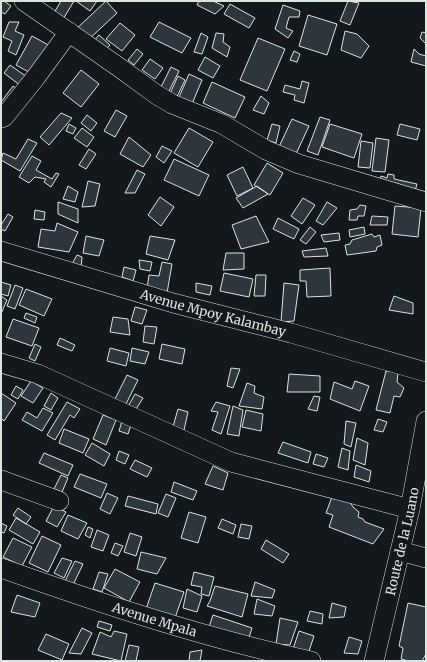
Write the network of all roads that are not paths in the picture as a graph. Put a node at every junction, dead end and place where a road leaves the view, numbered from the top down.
1 (24, 1) edge
2 (69, 32) junction
3 (1, 118) edge
4 (426, 202) edge
5 (1, 251) edge
6 (1, 363) edge
7 (426, 372) edge
8 (426, 421) edge
9 (1, 480) edge
10 (59, 500) dead end
11 (410, 510) junction
12 (400, 551) junction
13 (426, 558) edge
14 (1, 568) edge
15 (311, 661) edge
16 (374, 661) edge

1 - 2 street
2 - 3 street
2 - 4 street
5 - 7 street, Avenue Mpoy Kalambay
6 - 11 street
8 - 11 street, Route de la Luano
9 - 10 street
11 - 12 street, Route de la Luano
12 - 13 street
12 - 16 street, Route de la Luano
14 - 15 street, Avenue Mpala

